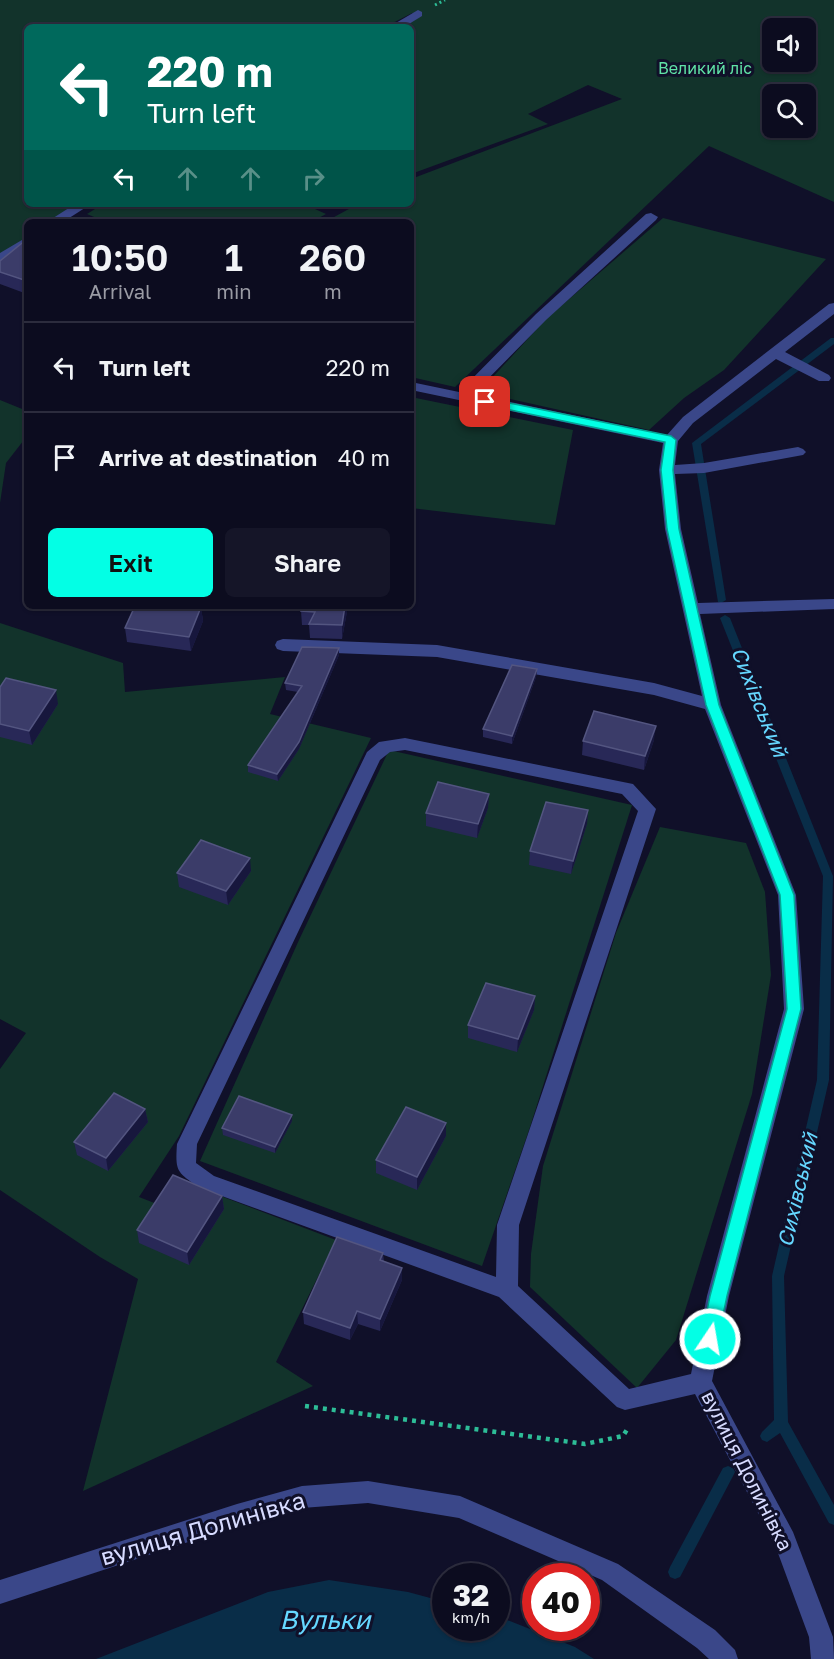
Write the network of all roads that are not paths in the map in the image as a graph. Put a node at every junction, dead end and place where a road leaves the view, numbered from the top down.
1 (418, 14) dead end
2 (400, 24) edge
3 (79, 207) edge
4 (651, 217) dead end
5 (59, 219) edge
6 (24, 243) edge
7 (0, 259) edge
8 (834, 307) edge
9 (775, 352) junction
10 (824, 378) dead end
11 (414, 387) edge
12 (462, 397) junction
13 (671, 440) junction
14 (798, 452) dead end
15 (667, 470) junction
16 (834, 604) edge
17 (692, 609) junction
18 (283, 645) dead end
19 (712, 705) junction
20 (507, 1290) junction
21 (701, 1382) junction
22 (0, 1592) edge
23 (726, 1659) edge
24 (823, 1659) edge

1 - 2 street
3 - 5 street
4 - 12 street
6 - 7 street
8 - 9 street
9 - 10 street
9 - 13 street
11 - 12 street
12 - 13 street
13 - 15 street, вулиця Долинівка
14 - 15 street
15 - 17 street, вулиця Долинівка
16 - 17 street
17 - 19 street, вулиця Долинівка
18 - 19 street
19 - 21 street, вулиця Долинівка
20 - 20 street
20 - 21 street
21 - 24 street, вулиця Долинівка
22 - 23 street, вулиця Долинівка

